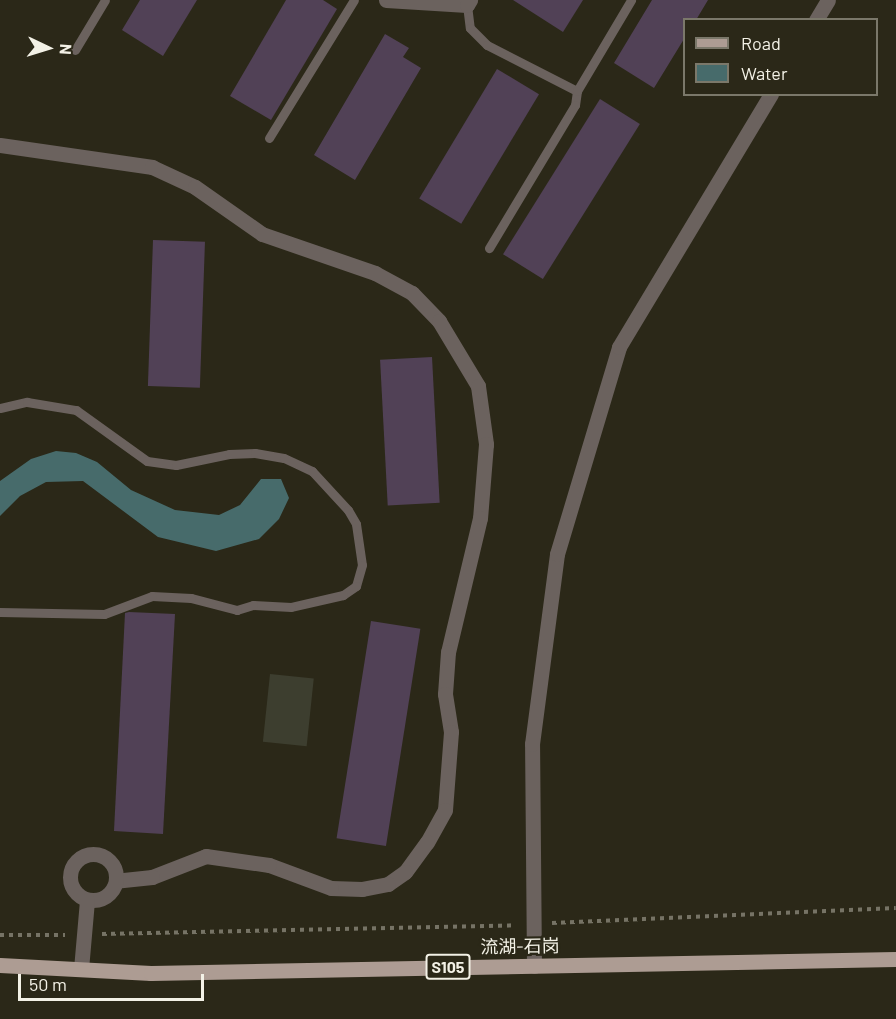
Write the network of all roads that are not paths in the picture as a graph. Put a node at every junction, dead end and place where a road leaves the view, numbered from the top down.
1 (105, 0) edge
2 (354, 0) edge
3 (386, 0) edge
4 (631, 0) edge
5 (828, 0) edge
6 (469, 2) edge
7 (817, 18) edge
8 (75, 50) dead end
9 (577, 91) junction
10 (770, 96) edge
11 (269, 138) dead end
12 (0, 145) edge
13 (489, 248) dead end
14 (0, 408) edge
15 (0, 612) edge
16 (116, 881) junction
17 (87, 900) junction
18 (896, 959) edge
19 (0, 965) edge
20 (534, 966) junction
21 (81, 969) junction

1 - 8 lane
2 - 11 lane
3 - 6 street
4 - 9 lane
5 - 7 street
6 - 9 lane
9 - 13 lane
10 - 20 street
12 - 16 street
14 - 15 lane
16 - 17 street
16 - 17 street
17 - 21 street
18 - 20 main road, 流湖-石岗 / S105
19 - 21 main road, 流湖-石岗 / S105
20 - 21 main road, 流湖-石岗 / S105

